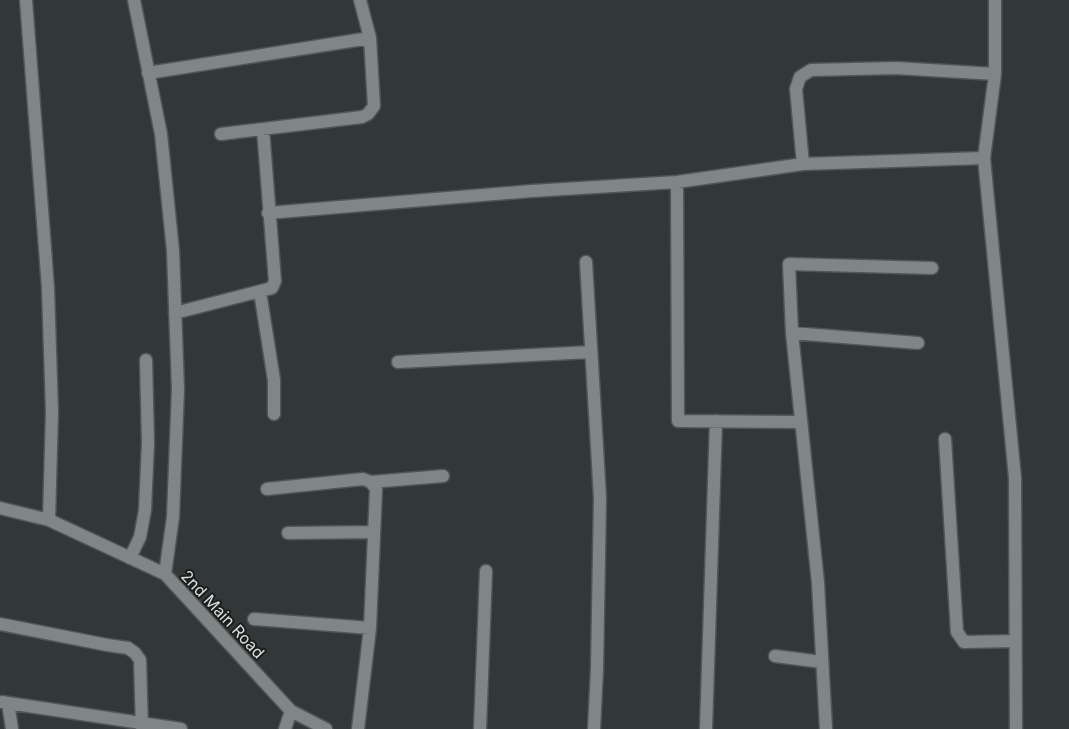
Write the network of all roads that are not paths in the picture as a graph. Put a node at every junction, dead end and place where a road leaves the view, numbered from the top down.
1 (26, 0) edge
2 (134, 0) edge
3 (360, 0) edge
4 (995, 0) edge
5 (370, 38) junction
6 (148, 73) junction
7 (995, 74) junction
8 (262, 129) junction
9 (221, 134) dead end
10 (984, 158) junction
11 (803, 164) junction
12 (677, 182) junction
13 (268, 213) junction
14 (586, 262) dead end
15 (932, 268) dead end
16 (260, 292) junction
17 (175, 313) junction
18 (792, 333) junction
19 (918, 343) dead end
20 (591, 352) junction
21 (146, 360) dead end
22 (398, 362) dead end
23 (274, 414) dead end
24 (716, 422) junction
25 (801, 422) junction
26 (945, 439) dead end
27 (443, 476) dead end
28 (371, 482) junction
29 (267, 489) dead end
30 (0, 508) edge
31 (49, 520) junction
32 (374, 532) junction
33 (288, 533) dead end
34 (130, 558) junction
35 (486, 571) dead end
36 (165, 574) junction
37 (254, 619) dead end
38 (0, 624) edge
39 (370, 628) junction
40 (1016, 641) junction
41 (775, 656) dead end
42 (822, 662) junction
43 (4, 703) edge
44 (291, 711) junction
45 (141, 726) edge
46 (12, 729) edge
47 (181, 729) edge
48 (285, 729) edge
49 (326, 729) edge
50 (358, 729) edge
51 (480, 729) edge
52 (594, 729) edge
53 (706, 729) edge
54 (826, 729) edge
55 (1016, 729) edge

1 - 31 street
2 - 6 street
3 - 5 street
4 - 7 street
5 - 6 street
5 - 8 street
6 - 17 street
7 - 10 street
7 - 11 street
8 - 9 street
8 - 13 street
10 - 11 street
10 - 40 street
11 - 12 street
12 - 13 street
12 - 24 street
13 - 16 street
14 - 20 street
15 - 18 street
16 - 17 street
16 - 23 street
17 - 36 street
18 - 19 street
18 - 25 street
20 - 22 street
20 - 52 street
21 - 34 street
24 - 25 street
24 - 53 street
25 - 42 street
26 - 40 street
27 - 28 street
28 - 29 street
28 - 32 street
30 - 31 street, 2nd Main Road
31 - 34 street, 2nd Main Road
32 - 33 street
32 - 39 street
34 - 36 street, 2nd Main Road
35 - 51 street
36 - 44 street, 2nd Main Road
37 - 39 street
38 - 45 street
39 - 50 street
40 - 55 street
41 - 42 street
42 - 54 street
43 - 45 street
43 - 46 street
44 - 48 street
44 - 49 street, 2nd Main Road
45 - 47 street

